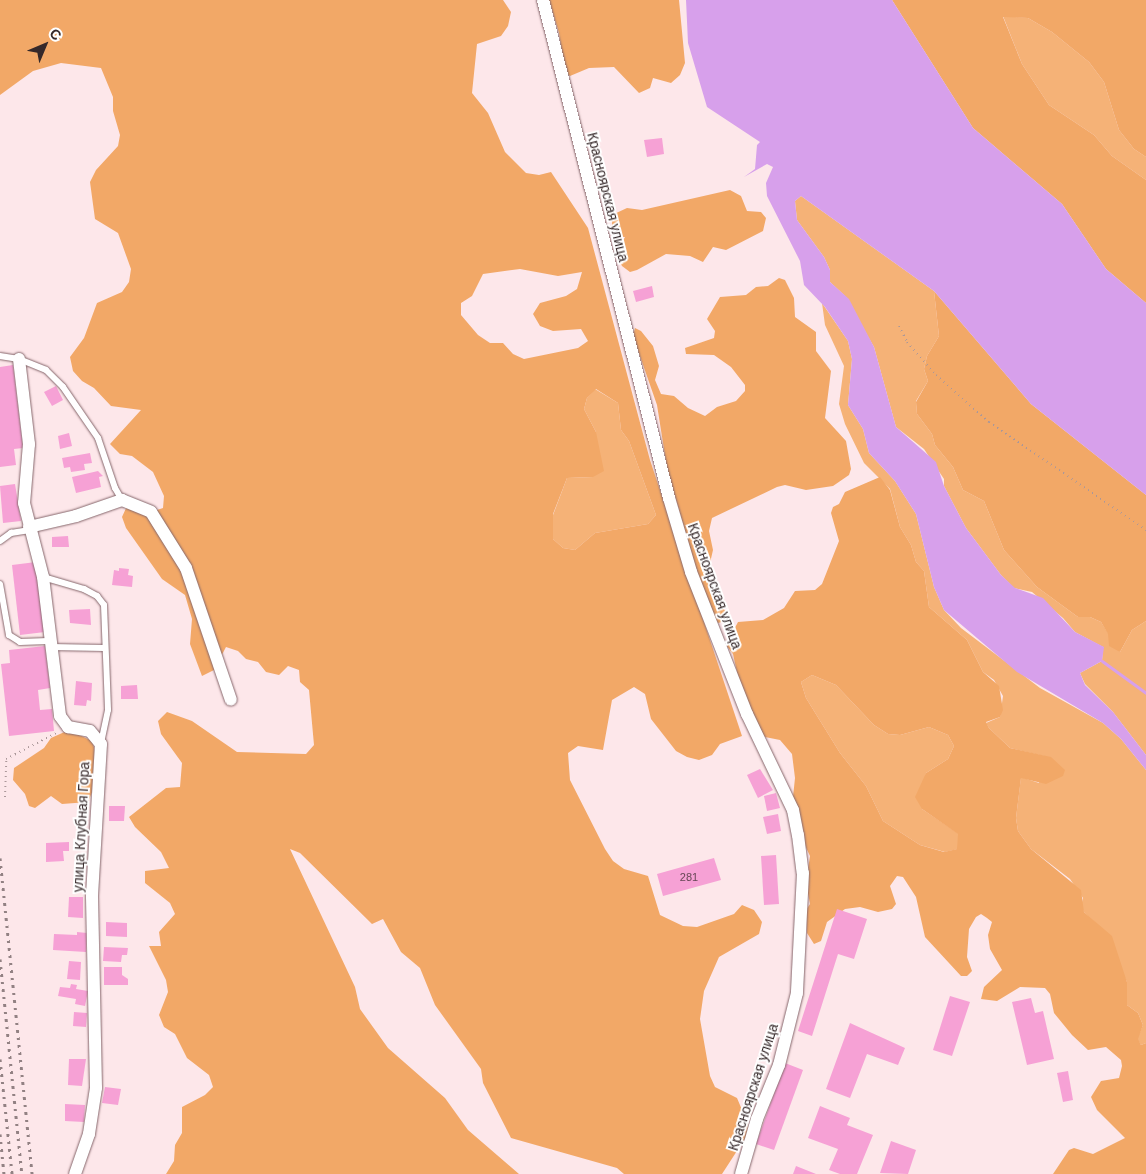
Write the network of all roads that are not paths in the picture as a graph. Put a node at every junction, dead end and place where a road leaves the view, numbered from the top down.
1 (543, 0) edge
2 (0, 356) edge
3 (19, 359) junction
4 (122, 500) junction
5 (30, 528) junction
6 (0, 541) edge
7 (44, 577) junction
8 (0, 584) edge
9 (49, 644) junction
10 (104, 648) junction
11 (231, 700) dead end
12 (101, 744) junction
13 (75, 1174) edge
14 (741, 1174) edge

1 - 14 street, Красноярская улица
2 - 3 lane
3 - 4 lane
3 - 5 street
4 - 5 street
4 - 11 street
5 - 6 lane
5 - 7 street
7 - 9 street
7 - 10 lane
8 - 9 lane
9 - 10 lane
9 - 12 street, улица Клубная Гора
10 - 12 lane
12 - 13 street, улица Клубная Гора

